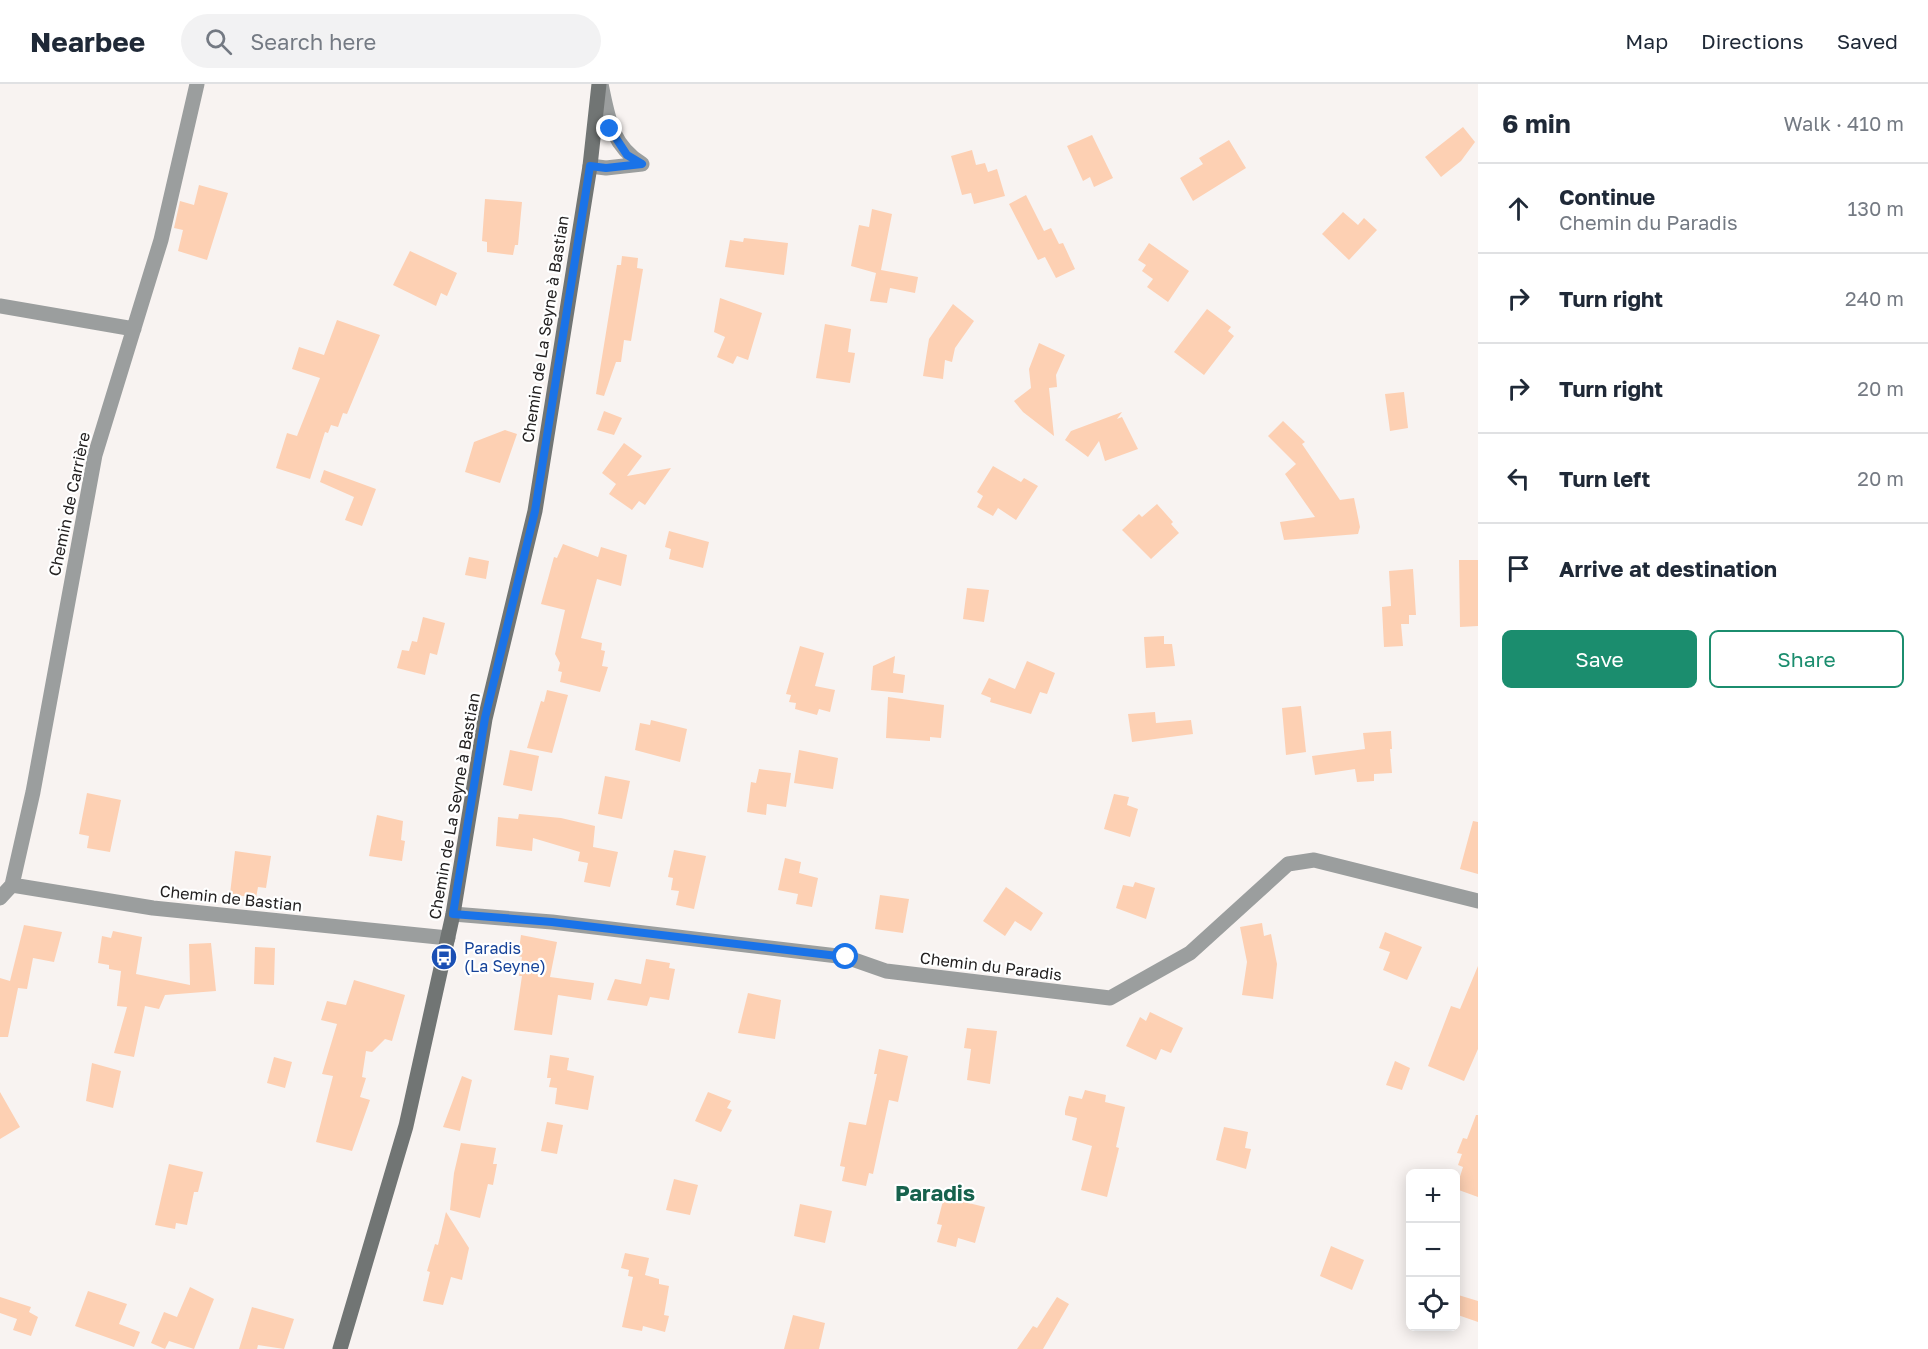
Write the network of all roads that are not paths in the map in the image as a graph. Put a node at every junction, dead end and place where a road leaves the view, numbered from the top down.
1 (197, 84) edge
2 (600, 84) edge
3 (590, 166) junction
4 (0, 306) edge
5 (134, 329) junction
6 (12, 885) junction
7 (0, 898) edge
8 (1478, 902) edge
9 (453, 914) junction
10 (448, 938) junction
11 (340, 1349) edge

1 - 5 street, Chemin de Carrière
2 - 3 street, Chemin de La Seyne à Bastian
2 - 3 street
3 - 9 street, Chemin de La Seyne à Bastian
4 - 5 street
5 - 6 street, Chemin de Carrière
6 - 7 street, Chemin de Carrière
6 - 10 street, Chemin de Bastian
8 - 9 street, Chemin du Paradis
9 - 10 street, Chemin de La Seyne à Bastian
10 - 11 street, Chemin de La Seyne à Bastian

